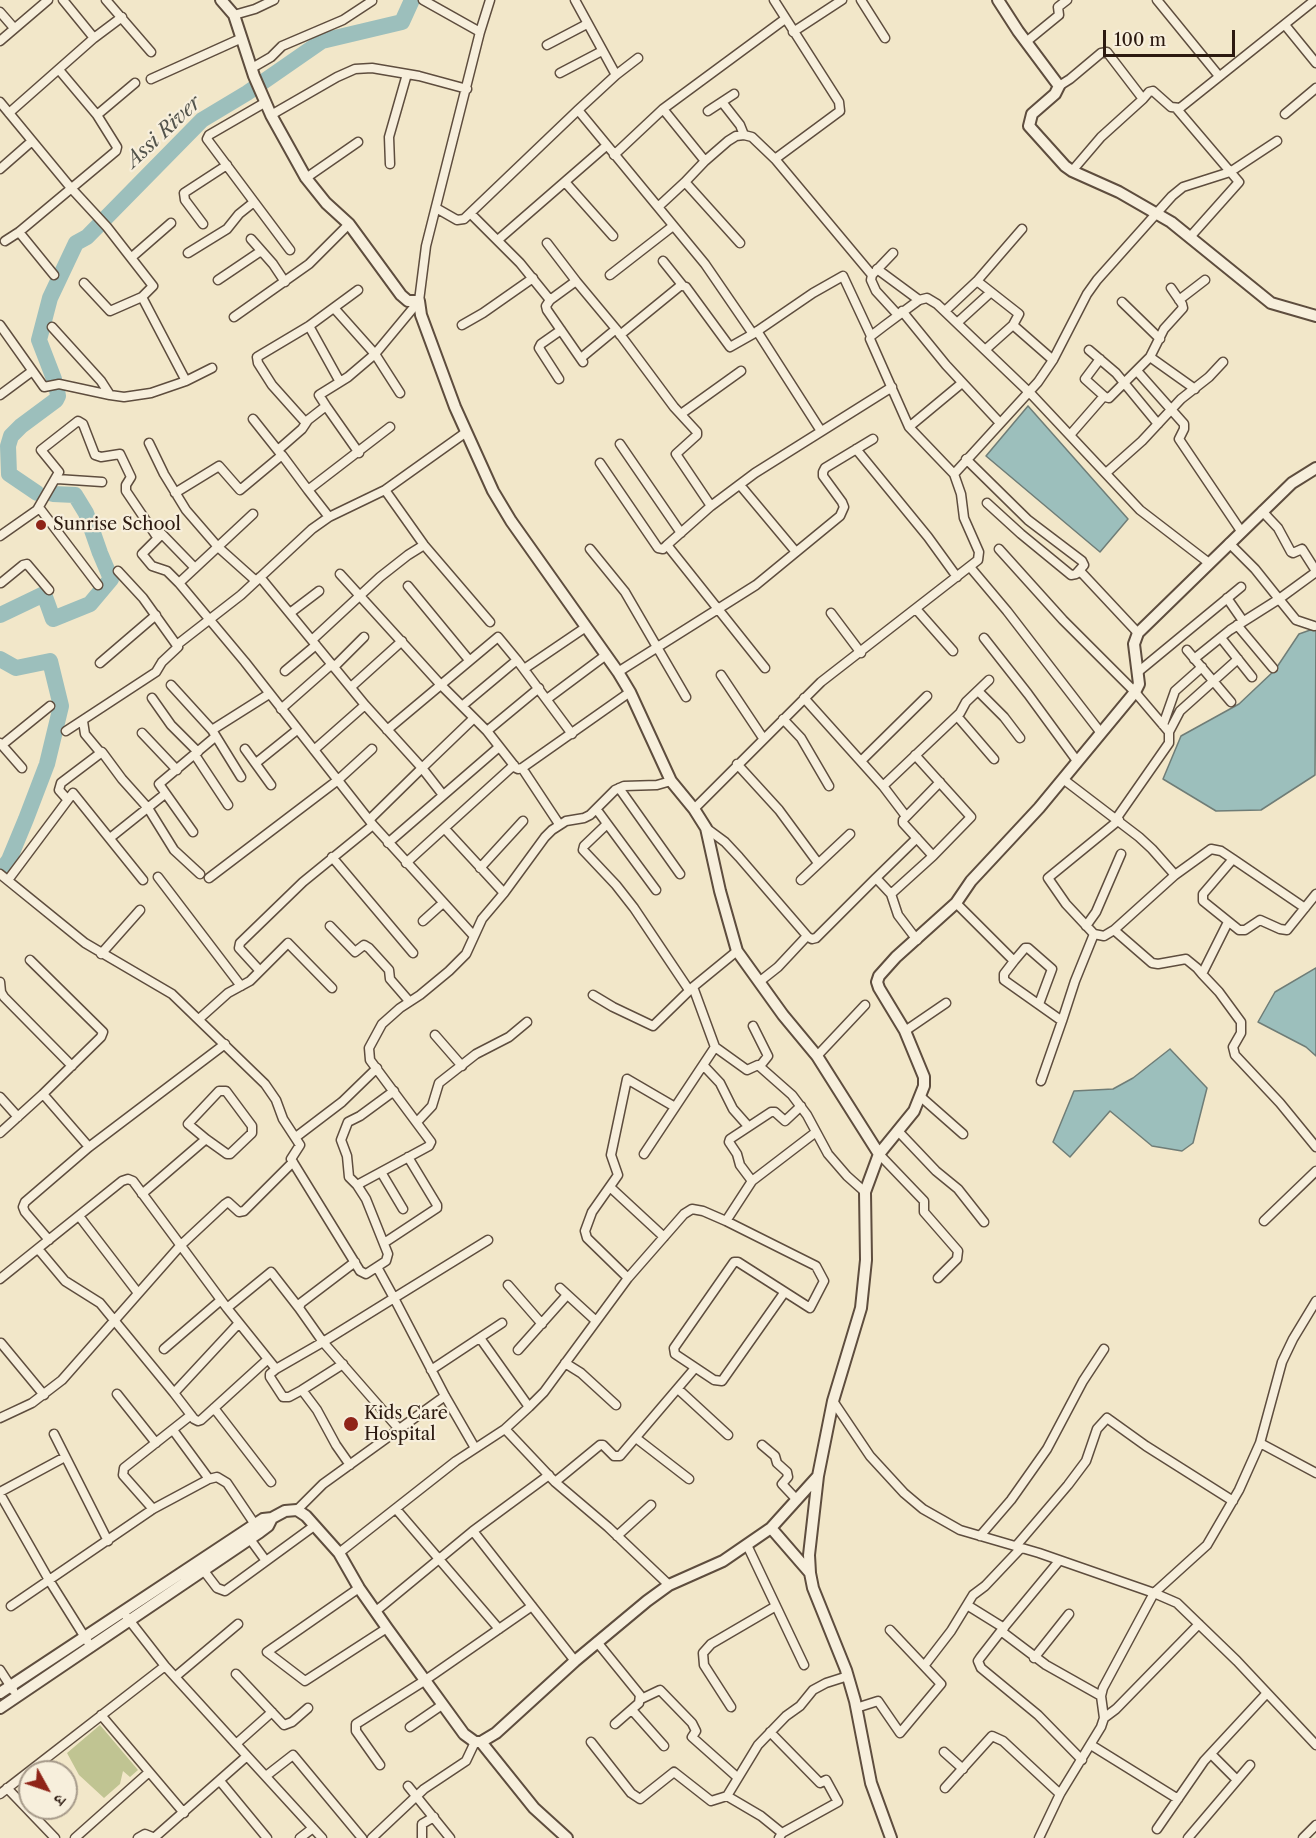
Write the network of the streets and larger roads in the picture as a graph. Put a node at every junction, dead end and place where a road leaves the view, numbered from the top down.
1 (48, 0) edge
2 (63, 0) edge
3 (106, 0) edge
4 (221, 0) edge
5 (274, 0) edge
6 (423, 0) edge
7 (490, 0) edge
8 (575, 0) edge
9 (774, 0) edge
10 (842, 0) edge
11 (861, 0) edge
12 (998, 0) edge
13 (1067, 0) edge
14 (1157, 0) edge
15 (1315, 0) edge
16 (372, 1) edge
17 (0, 12) edge
18 (234, 15) junction
19 (122, 17) junction
20 (785, 19) junction
21 (587, 24) junction
22 (1285, 25) junction
23 (14, 28) junction
24 (480, 32) junction
25 (793, 32) junction
26 (242, 38) junction
27 (885, 38) dead end
28 (94, 39) junction
29 (0, 41) edge
30 (1026, 42) junction
31 (547, 45) dead end
32 (603, 51) junction
33 (151, 52) dead end
34 (638, 58) dead end
35 (1316, 63) edge
36 (60, 71) junction
37 (253, 72) junction
38 (407, 74) junction
39 (560, 74) dead end
40 (616, 75) junction
41 (1219, 76) junction
42 (151, 79) dead end
43 (135, 83) dead end
44 (1059, 86) junction
45 (1316, 88) edge
46 (467, 89) junction
47 (734, 94) dead end
48 (264, 98) junction
49 (1143, 99) junction
50 (0, 102) edge
51 (722, 102) junction
52 (1176, 108) junction
53 (578, 110) junction
54 (663, 110) junction
55 (708, 111) dead end
56 (9, 113) junction
57 (1285, 114) dead end
58 (97, 115) junction
59 (271, 115) junction
60 (744, 135) junction
61 (32, 141) junction
62 (1276, 141) dead end
63 (358, 142) dead end
64 (606, 146) junction
65 (614, 154) junction
66 (775, 159) junction
67 (705, 161) junction
68 (390, 164) dead end
69 (227, 165) junction
70 (0, 170) edge
71 (1072, 171) junction
72 (1230, 172) junction
73 (306, 178) junction
74 (565, 182) junction
75 (685, 182) junction
76 (71, 188) junction
77 (254, 202) junction
78 (658, 207) junction
79 (436, 208) junction
80 (1156, 213) junction
81 (471, 214) junction
82 (171, 223) dead end
83 (203, 224) dead end
84 (349, 224) junction
85 (674, 226) junction
86 (1022, 229) dead end
87 (19, 232) junction
88 (612, 236) dead end
89 (1190, 237) junction
90 (251, 239) dead end
91 (499, 239) junction
92 (5, 241) dead end
93 (547, 243) dead end
94 (740, 243) dead end
95 (261, 250) junction
96 (290, 250) dead end
97 (188, 253) dead end
98 (892, 253) dead end
99 (132, 257) junction
100 (663, 261) dead end
101 (874, 272) junction
102 (54, 275) dead end
103 (610, 275) dead end
104 (533, 278) junction
105 (218, 280) dead end
106 (1205, 280) dead end
107 (576, 281) junction
108 (977, 281) junction
109 (285, 282) junction
110 (84, 283) dead end
111 (683, 286) junction
112 (1171, 288) dead end
113 (358, 290) dead end
114 (991, 292) junction
115 (142, 297) junction
116 (550, 300) junction
117 (919, 300) junction
118 (1179, 300) junction
119 (419, 301) junction
120 (1122, 302) dead end
121 (334, 308) junction
122 (945, 311) junction
123 (900, 313) junction
124 (1316, 316) edge
125 (234, 317) dead end
126 (957, 322) junction
127 (0, 325) edge
128 (462, 325) dead end
129 (1013, 325) junction
130 (309, 326) junction
131 (52, 327) dead end
132 (561, 330) junction
133 (618, 332) junction
134 (755, 332) junction
135 (871, 336) junction
136 (1160, 339) junction
137 (986, 350) junction
138 (1089, 350) dead end
139 (375, 354) junction
140 (1150, 357) junction
141 (1100, 359) junction
142 (1053, 360) junction
143 (1222, 362) dead end
144 (212, 368) dead end
145 (741, 371) dead end
146 (1137, 371) junction
147 (31, 372) junction
148 (559, 380) dead end
149 (186, 381) junction
150 (340, 382) junction
151 (962, 383) junction
152 (1125, 384) junction
153 (892, 387) junction
154 (1195, 389) junction
155 (1029, 392) junction
156 (400, 393) dead end
157 (0, 395) edge
158 (110, 395) junction
159 (1104, 396) junction
160 (326, 406) junction
161 (1172, 409) junction
162 (681, 414) junction
163 (253, 419) dead end
164 (306, 423) junction
165 (1000, 423) junction
166 (1158, 424) junction
167 (390, 427) dead end
168 (909, 427) junction
169 (821, 431) junction
170 (465, 433) junction
171 (1070, 435) junction
172 (873, 439) dead end
173 (149, 443) dead end
174 (620, 444) dead end
175 (856, 449) junction
176 (280, 453) junction
177 (359, 453) junction
178 (966, 459) junction
179 (600, 463) dead end
180 (1316, 468) edge
181 (1106, 473) junction
182 (954, 474) junction
183 (57, 479) junction
184 (102, 482) dead end
185 (740, 485) junction
186 (308, 490) junction
187 (385, 490) junction
188 (175, 493) junction
189 (987, 503) dead end
190 (711, 506) junction
191 (37, 510) junction
192 (1262, 511) junction
193 (253, 514) dead end
194 (329, 517) junction
195 (1241, 531) junction
196 (681, 533) junction
197 (0, 536) edge
198 (158, 537) junction
199 (1229, 543) junction
200 (424, 545) junction
201 (667, 545) junction
202 (218, 547) junction
203 (590, 549) dead end
204 (999, 549) dead end
205 (796, 552) junction
206 (1209, 563) junction
207 (970, 567) junction
208 (195, 568) junction
209 (118, 571) dead end
210 (1080, 571) junction
211 (1316, 571) edge
212 (340, 574) dead end
213 (957, 577) junction
214 (258, 579) junction
215 (0, 583) edge
216 (179, 583) junction
217 (98, 585) dead end
218 (408, 586) dead end
219 (1241, 587) dead end
220 (49, 590) dead end
221 (319, 591) dead end
222 (360, 595) junction
223 (1227, 598) junction
224 (1279, 599) junction
225 (716, 609) junction
226 (916, 609) junction
227 (290, 613) junction
228 (831, 613) dead end
229 (156, 615) junction
230 (210, 618) junction
231 (490, 622) dead end
232 (1240, 623) junction
233 (1314, 626) dead end
234 (586, 627) junction
235 (1138, 633) junction
236 (364, 637) dead end
237 (984, 638) dead end
238 (1221, 638) junction
239 (402, 641) junction
240 (314, 642) junction
241 (178, 644) junction
242 (656, 648) junction
243 (1187, 650) dead end
244 (952, 651) dead end
245 (861, 653) junction
246 (606, 655) junction
247 (1238, 658) junction
248 (1194, 659) junction
249 (469, 660) junction
250 (517, 660) junction
251 (100, 663) dead end
252 (333, 665) junction
253 (1202, 667) junction
254 (765, 668) dead end
255 (1273, 668) dead end
256 (525, 669) junction
257 (285, 671) dead end
258 (618, 672) junction
259 (1138, 672) junction
260 (721, 675) dead end
261 (1252, 677) dead end
262 (989, 680) dead end
263 (1213, 680) junction
264 (440, 684) junction
265 (171, 685) dead end
266 (351, 687) junction
267 (539, 688) junction
268 (978, 691) junction
269 (630, 692) junction
270 (1135, 692) junction
271 (270, 694) junction
272 (927, 696) dead end
273 (686, 697) dead end
274 (152, 698) dead end
275 (804, 698) junction
276 (547, 699) junction
277 (1231, 702) dead end
278 (365, 705) junction
279 (50, 706) dead end
280 (462, 706) junction
281 (281, 709) junction
282 (957, 716) junction
283 (474, 718) junction
284 (783, 718) junction
285 (83, 721) junction
286 (1162, 725) junction
287 (387, 729) junction
288 (297, 730) junction
289 (66, 731) dead end
290 (487, 731) junction
291 (1169, 732) junction
292 (214, 733) junction
293 (1101, 733) junction
294 (142, 734) dead end
295 (572, 734) junction
296 (763, 738) junction
297 (1020, 738) dead end
298 (1, 744) edge
299 (499, 747) junction
300 (372, 748) dead end
301 (245, 749) dead end
302 (314, 750) junction
303 (100, 752) junction
304 (197, 754) junction
305 (915, 754) junction
306 (994, 759) dead end
307 (861, 761) junction
308 (1077, 761) junction
309 (256, 763) junction
310 (737, 764) junction
311 (518, 766) junction
312 (22, 768) dead end
313 (422, 768) junction
314 (177, 770) junction
315 (241, 777) dead end
316 (1063, 779) junction
317 (338, 780) junction
318 (671, 781) junction
319 (940, 783) junction
320 (271, 785) dead end
321 (829, 786) dead end
322 (883, 786) junction
323 (619, 788) junction
324 (165, 794) junction
325 (443, 795) junction
326 (67, 799) junction
327 (228, 805) dead end
328 (148, 808) junction
329 (694, 809) junction
330 (597, 810) junction
331 (905, 815) junction
332 (1118, 819) junction
333 (523, 820) dead end
334 (371, 822) junction
335 (607, 824) junction
336 (559, 825) junction
337 (706, 828) junction
338 (445, 829) junction
339 (194, 832) dead end
340 (850, 834) dead end
341 (111, 838) junction
342 (917, 838) junction
343 (388, 843) junction
344 (1121, 854) dead end
345 (933, 856) junction
346 (332, 857) junction
347 (1233, 859) junction
348 (406, 863) junction
349 (818, 863) junction
350 (480, 868) junction
351 (200, 874) dead end
352 (680, 874) dead end
353 (1175, 875) junction
354 (4, 877) edge
355 (158, 877) dead end
356 (210, 878) dead end
357 (876, 878) junction
358 (143, 880) dead end
359 (801, 880) dead end
360 (656, 890) dead end
361 (504, 893) junction
362 (891, 894) junction
363 (1316, 894) edge
364 (444, 903) junction
365 (956, 903) junction
366 (1305, 908) junction
367 (140, 910) dead end
368 (423, 921) dead end
369 (1228, 922) junction
370 (330, 926) dead end
371 (1086, 926) junction
372 (1114, 930) junction
373 (1094, 934) junction
374 (473, 935) junction
375 (808, 937) junction
376 (917, 940) junction
377 (737, 951) junction
378 (413, 953) dead end
379 (101, 954) junction
380 (30, 960) dead end
381 (1014, 961) junction
382 (260, 971) junction
383 (1202, 974) junction
384 (0, 982) edge
385 (759, 982) junction
386 (241, 986) junction
387 (332, 988) dead end
388 (691, 989) junction
389 (593, 995) dead end
390 (409, 1001) junction
391 (946, 1003) dead end
392 (865, 1005) dead end
393 (1039, 1005) junction
394 (199, 1019) junction
395 (1062, 1021) junction
396 (527, 1022) dead end
397 (753, 1026) dead end
398 (905, 1031) junction
399 (435, 1035) dead end
400 (225, 1044) junction
401 (715, 1047) junction
402 (817, 1056) junction
403 (72, 1066) junction
404 (462, 1066) junction
405 (704, 1066) junction
406 (759, 1066) junction
407 (377, 1068) junction
408 (1041, 1082) dead end
409 (394, 1091) junction
410 (43, 1094) junction
411 (0, 1097) edge
412 (921, 1097) junction
413 (801, 1106) junction
414 (675, 1107) junction
415 (18, 1117) junction
416 (417, 1122) junction
417 (747, 1126) junction
418 (898, 1131) junction
419 (816, 1132) junction
420 (0, 1133) edge
421 (963, 1134) dead end
422 (296, 1137) junction
423 (206, 1139) junction
424 (1316, 1147) edge
425 (89, 1148) junction
426 (644, 1154) dead end
427 (879, 1154) junction
428 (408, 1156) junction
429 (293, 1162) junction
430 (1316, 1171) edge
431 (381, 1172) junction
432 (752, 1181) junction
433 (357, 1185) junction
434 (610, 1187) junction
435 (865, 1192) junction
436 (142, 1194) junction
437 (403, 1209) dead end
438 (79, 1216) junction
439 (726, 1221) junction
440 (1264, 1221) dead end
441 (984, 1222) dead end
442 (664, 1237) junction
443 (49, 1240) junction
444 (489, 1240) dead end
445 (384, 1243) junction
446 (180, 1246) junction
447 (39, 1250) junction
448 (355, 1262) junction
449 (377, 1267) junction
450 (628, 1278) junction
451 (938, 1278) dead end
452 (0, 1279) edge
453 (508, 1285) dead end
454 (560, 1288) dead end
455 (138, 1293) junction
456 (784, 1293) junction
457 (567, 1295) junction
458 (394, 1298) junction
459 (221, 1300) junction
460 (1316, 1302) edge
461 (227, 1308) junction
462 (299, 1308) junction
463 (116, 1320) junction
464 (596, 1321) junction
465 (239, 1323) junction
466 (502, 1323) dead end
467 (542, 1324) junction
468 (480, 1338) junction
469 (0, 1342) edge
470 (323, 1342) junction
471 (1104, 1348) dead end
472 (164, 1349) dead end
473 (518, 1350) dead end
474 (268, 1359) junction
475 (565, 1363) junction
476 (343, 1364) junction
477 (695, 1368) junction
478 (276, 1369) junction
479 (431, 1370) junction
480 (678, 1389) junction
481 (302, 1390) junction
482 (174, 1393) junction
483 (117, 1394) dead end
484 (44, 1395) junction
485 (444, 1396) junction
486 (833, 1401) junction
487 (616, 1405) dead end
488 (529, 1407) junction
489 (214, 1408) junction
490 (191, 1415) junction
491 (0, 1418) edge
492 (399, 1429) junction
493 (505, 1429) junction
494 (172, 1430) junction
495 (54, 1434) dead end
496 (728, 1435) dead end
497 (636, 1438) junction
498 (156, 1443) junction
499 (1260, 1443) junction
500 (762, 1444) dead end
501 (475, 1448) junction
502 (65, 1457) junction
503 (350, 1465) junction
504 (1316, 1473) edge
505 (818, 1476) junction
506 (209, 1479) junction
507 (552, 1479) junction
508 (689, 1479) dead end
509 (271, 1482) dead end
510 (0, 1493) edge
511 (797, 1500) junction
512 (1233, 1501) junction
513 (651, 1505) dead end
514 (153, 1509) junction
515 (396, 1509) junction
516 (297, 1510) junction
517 (314, 1526) junction
518 (258, 1528) junction
519 (771, 1528) junction
520 (473, 1531) junction
521 (248, 1535) junction
522 (618, 1536) junction
523 (980, 1536) junction
524 (108, 1541) junction
525 (747, 1545) junction
526 (1019, 1547) junction
527 (339, 1553) junction
528 (439, 1559) junction
529 (266, 1561) junction
530 (1059, 1561) junction
531 (201, 1567) junction
532 (810, 1573) junction
533 (49, 1581) junction
534 (669, 1585) junction
535 (359, 1588) junction
536 (1154, 1593) junction
537 (967, 1605) junction
538 (11, 1606) dead end
539 (532, 1606) junction
540 (776, 1606) junction
541 (376, 1611) junction
542 (1070, 1614) dead end
543 (126, 1617) junction
544 (238, 1624) dead end
545 (1199, 1624) junction
546 (387, 1628) junction
547 (500, 1629) junction
548 (890, 1630) dead end
549 (1003, 1630) junction
550 (84, 1637) junction
551 (597, 1642) junction
552 (91, 1647) junction
553 (1034, 1658) junction
554 (575, 1660) junction
555 (804, 1665) dead end
556 (165, 1666) junction
557 (924, 1666) junction
558 (0, 1670) edge
559 (236, 1674) dead end
560 (848, 1676) junction
561 (175, 1677) junction
562 (424, 1681) junction
563 (10, 1686) junction
564 (0, 1693) edge
565 (1267, 1693) junction
566 (1101, 1696) junction
567 (17, 1697) junction
568 (641, 1699) junction
569 (442, 1705) junction
570 (731, 1707) dead end
571 (0, 1708) edge
572 (308, 1708) dead end
573 (856, 1708) junction
574 (632, 1710) junction
575 (272, 1712) junction
576 (101, 1715) junction
577 (1104, 1718) junction
578 (615, 1724) dead end
579 (410, 1727) dead end
580 (770, 1732) junction
581 (478, 1742) junction
582 (591, 1742) dead end
583 (236, 1744) junction
584 (1091, 1745) junction
585 (1316, 1745) edge
586 (664, 1746) dead end
587 (944, 1752) dead end
588 (1211, 1754) junction
589 (247, 1756) junction
590 (1082, 1760) junction
591 (380, 1765) dead end
592 (1250, 1766) dead end
593 (963, 1769) junction
594 (148, 1773) junction
595 (266, 1776) junction
596 (737, 1777) junction
597 (1237, 1780) junction
598 (220, 1781) junction
599 (408, 1786) dead end
600 (945, 1788) dead end
601 (3, 1791) edge
602 (1060, 1794) junction
603 (417, 1795) junction
604 (727, 1796) junction
605 (1178, 1799) junction
606 (184, 1813) junction
607 (434, 1817) junction
608 (1316, 1825) edge
609 (313, 1828) junction
610 (1157, 1829) dead end
611 (781, 1836) edge
612 (56, 1838) edge
613 (75, 1838) edge
614 (138, 1838) edge
615 (154, 1838) edge
616 (267, 1838) edge
617 (300, 1838) edge
618 (322, 1838) edge
619 (362, 1838) edge
620 (372, 1838) edge
621 (422, 1838) edge
622 (450, 1838) edge
623 (567, 1838) edge
624 (891, 1838) edge
625 (1039, 1838) edge
626 (1188, 1838) edge
627 (1303, 1838) edge

1 - 23 street
2 - 28 street
3 - 19 street
4 - 18 street
5 - 18 street
6 - 24 street
7 - 24 street
8 - 21 street
9 - 20 street
10 - 25 street
11 - 27 street
12 - 30 street
13 - 30 street
14 - 41 street
15 - 22 street
16 - 37 street
17 - 23 street
18 - 26 street
19 - 28 street
19 - 33 street
20 - 25 street
20 - 54 street
21 - 31 street
21 - 32 street
22 - 35 street
22 - 41 street
23 - 29 street
24 - 46 street
25 - 66 street
26 - 37 street
26 - 42 street
28 - 36 street
30 - 44 street
32 - 39 street
32 - 40 street
34 - 40 street
36 - 56 street
36 - 58 street
37 - 48 street
38 - 46 street
38 - 59 street
38 - 68 street
40 - 53 street
41 - 52 street
43 - 58 street
44 - 49 street
44 - 71 street
45 - 57 street
46 - 79 street
47 - 51 street
48 - 59 street
48 - 69 street
49 - 52 street
49 - 71 street
50 - 56 street
51 - 55 street
51 - 60 street
52 - 72 street
53 - 64 street
53 - 81 street
54 - 65 street
54 - 67 street
56 - 61 street
58 - 76 street
59 - 73 street
60 - 66 street
60 - 67 street
61 - 70 street
61 - 76 street
62 - 72 street
63 - 73 street
64 - 65 street
64 - 74 street
65 - 78 street
66 - 101 street
67 - 75 street
69 - 77 street
69 - 83 street
71 - 80 street
72 - 80 street
72 - 89 street
73 - 84 street
74 - 88 street
74 - 91 street
75 - 78 street
75 - 94 street
76 - 87 street
76 - 99 street
77 - 96 street
77 - 97 street
78 - 85 street
79 - 81 street
79 - 119 street
80 - 89 street
80 - 142 street
81 - 91 street
82 - 99 street
84 - 109 street
84 - 119 street
85 - 103 street
85 - 134 street
86 - 108 street
87 - 92 street
87 - 102 street
89 - 124 street
90 - 95 street
91 - 104 street
93 - 107 street
95 - 105 street
95 - 109 street
98 - 101 street
99 - 115 street
100 - 111 street
101 - 117 street
101 - 123 street
104 - 116 street
104 - 128 street
106 - 118 street
107 - 116 street
107 - 133 street
108 - 114 street
108 - 122 street
109 - 125 street
110 - 115 street
111 - 133 street
111 - 134 street
112 - 118 street
113 - 121 street
114 - 126 street
114 - 129 street
115 - 149 street
116 - 132 street
117 - 122 street
117 - 123 street
118 - 136 street
119 - 139 street
119 - 170 street
120 - 136 street
121 - 130 street
121 - 139 street
122 - 126 street
123 - 135 street
123 - 151 street
126 - 137 street
127 - 147 street
129 - 137 street
129 - 142 street
130 - 150 street
130 - 164 street
131 - 158 street
132 - 133 street
132 - 148 street
133 - 162 street
134 - 135 street
134 - 169 street
135 - 153 street
136 - 140 street
137 - 155 street
138 - 141 street
139 - 150 street
139 - 156 street
140 - 146 street
140 - 154 street
141 - 152 street
141 - 159 street
142 - 155 street
143 - 154 street
144 - 149 street
145 - 162 street
146 - 152 street
146 - 161 street
147 - 157 street
147 - 158 street
149 - 158 street
150 - 160 street
151 - 165 street
151 - 168 street
152 - 159 street
152 - 166 street
153 - 168 street
153 - 169 street
154 - 161 street
155 - 165 street
155 - 171 street
159 - 171 street
160 - 164 street
160 - 177 street
161 - 166 street
161 - 195 street
162 - 190 street
163 - 176 street
164 - 176 street
165 - 178 street
166 - 181 street
167 - 177 street
168 - 182 street
169 - 185 street
170 - 187 street
170 - 234 street
171 - 181 street
172 - 175 street
173 - 188 street
174 - 196 street
175 - 205 street
175 - 213 street
176 - 186 street
176 - 188 street
177 - 186 street
178 - 182 street
178 - 210 street
179 - 201 street
180 - 192 street
181 - 206 street
182 - 207 street
183 - 184 street
183 - 191 street
183 - 198 street
185 - 190 street
185 - 205 street
186 - 194 street
187 - 194 street
187 - 200 street
188 - 202 street
189 - 210 street
190 - 196 street
191 - 197 street
191 - 217 street
192 - 195 street
192 - 211 street
193 - 202 street
194 - 214 street
195 - 199 street
196 - 201 street
198 - 208 street
198 - 216 street
199 - 206 street
199 - 224 street
200 - 222 street
200 - 231 street
201 - 225 street
202 - 208 street
202 - 214 street
203 - 242 street
204 - 270 street
205 - 225 street
206 - 235 street
207 - 213 street
207 - 293 street
208 - 216 street
209 - 229 street
210 - 235 street
211 - 224 street
212 - 222 street
213 - 226 street
214 - 227 street
214 - 230 street
215 - 220 street
216 - 230 street
218 - 249 street
219 - 223 street
221 - 227 street
222 - 239 street
222 - 240 street
223 - 232 street
223 - 259 street
224 - 232 street
224 - 233 street
225 - 242 street
225 - 254 street
226 - 244 street
226 - 245 street
227 - 240 street
228 - 245 street
229 - 241 street
229 - 251 street
230 - 241 street
230 - 271 street
232 - 238 street
232 - 255 street
234 - 246 street
234 - 256 street
235 - 259 street
236 - 252 street
237 - 308 street
238 - 247 street
238 - 248 street
239 - 264 street
239 - 266 street
240 - 252 street
240 - 257 street
241 - 285 street
242 - 258 street
242 - 273 street
243 - 248 street
245 - 275 street
246 - 258 street
246 - 276 street
247 - 261 street
247 - 263 street
248 - 253 street
249 - 250 street
249 - 264 street
250 - 256 street
250 - 280 street
252 - 266 street
252 - 281 street
253 - 263 street
253 - 286 street
256 - 267 street
258 - 269 street
259 - 270 street
260 - 296 street
262 - 268 street
263 - 277 street
263 - 291 street
264 - 280 street
264 - 287 street
265 - 292 street
266 - 278 street
267 - 276 street
267 - 290 street
268 - 282 street
268 - 297 street
269 - 295 street
269 - 318 street
270 - 286 street
270 - 293 street
271 - 281 street
271 - 292 street
272 - 307 street
274 - 304 street
275 - 284 street
275 - 307 street
276 - 295 street
278 - 287 street
278 - 302 street
279 - 298 street
280 - 283 street
281 - 288 street
282 - 305 street
282 - 306 street
283 - 290 street
283 - 313 street
284 - 296 street
284 - 321 street
285 - 289 street
285 - 303 street
286 - 291 street
287 - 313 street
288 - 302 street
288 - 309 street
290 - 299 street
291 - 332 street
292 - 304 street
292 - 315 street
293 - 308 street
294 - 314 street
295 - 311 street
296 - 310 street
298 - 312 street
299 - 311 street
299 - 325 street
300 - 317 street
301 - 309 street
302 - 317 street
303 - 326 street
303 - 328 street
304 - 314 street
304 - 327 street
305 - 319 street
305 - 322 street
307 - 322 street
308 - 316 street
309 - 320 street
310 - 329 street
310 - 349 street
311 - 336 street
311 - 338 street
313 - 325 street
313 - 334 street
314 - 324 street
316 - 332 street
316 - 365 street
317 - 334 street
317 - 356 street
318 - 323 street
318 - 329 street
319 - 331 street
319 - 345 street
322 - 331 street
323 - 330 street
323 - 352 street
324 - 328 street
324 - 339 street
325 - 343 street
326 - 341 street
326 - 354 street
328 - 341 street
328 - 351 street
329 - 337 street
330 - 335 street
330 - 336 street
331 - 342 street
332 - 353 street
332 - 371 street
333 - 350 street
334 - 343 street
334 - 346 street
335 - 360 street
335 - 388 street
336 - 361 street
337 - 375 street
337 - 377 street
338 - 348 street
338 - 350 street
340 - 349 street
341 - 358 street
342 - 345 street
342 - 357 street
343 - 348 street
344 - 371 street
345 - 362 street
346 - 378 street
346 - 382 street
347 - 353 street
347 - 366 street
347 - 369 street
348 - 364 street
349 - 359 street
350 - 361 street
353 - 372 street
354 - 379 street
355 - 386 street
357 - 362 street
357 - 375 street
361 - 374 street
362 - 376 street
363 - 366 street
364 - 368 street
364 - 374 street
365 - 376 street
365 - 381 street
366 - 369 street
367 - 379 street
369 - 383 street
370 - 390 street
371 - 373 street
372 - 373 street
372 - 383 street
373 - 395 street
374 - 390 street
375 - 385 street
376 - 398 street
377 - 385 street
377 - 388 street
379 - 394 street
380 - 403 street
381 - 393 street
381 - 393 street
382 - 386 street
382 - 387 street
383 - 424 street
384 - 403 street
385 - 402 street
386 - 394 street
388 - 389 street
388 - 401 street
390 - 407 street
391 - 398 street
392 - 402 street
393 - 395 street
394 - 400 street
395 - 408 street
396 - 404 street
397 - 406 street
398 - 412 street
399 - 404 street
400 - 422 street
400 - 425 street
401 - 405 street
401 - 406 street
402 - 427 street
403 - 410 street
404 - 416 street
405 - 414 street
405 - 417 street
406 - 413 street
407 - 409 street
407 - 422 street
409 - 416 street
409 - 433 street
410 - 415 street
410 - 425 street
411 - 415 street
412 - 418 street
412 - 421 street
413 - 417 street
413 - 419 street
414 - 426 street
414 - 434 street
415 - 420 street
416 - 428 street
417 - 432 street
418 - 427 street
418 - 441 street
419 - 432 street
419 - 435 street
422 - 429 street
423 - 423 street
423 - 436 street
425 - 443 street
427 - 435 street
427 - 451 street
428 - 431 street
428 - 445 street
429 - 446 street
429 - 448 street
430 - 440 street
431 - 433 street
431 - 437 street
432 - 439 street
433 - 445 street
434 - 442 street
434 - 450 street
435 - 486 street
436 - 438 street
436 - 446 street
438 - 443 street
438 - 455 street
439 - 442 street
439 - 456 street
442 - 450 street
443 - 447 street
444 - 458 street
445 - 449 street
446 - 455 street
446 - 459 street
447 - 452 street
447 - 463 street
448 - 449 street
448 - 462 street
449 - 458 street
450 - 464 street
453 - 467 street
454 - 457 street
455 - 463 street
456 - 477 street
456 - 477 street
457 - 464 street
457 - 467 street
458 - 470 street
458 - 479 street
459 - 461 street
459 - 472 street
460 - 499 street
461 - 462 street
461 - 465 street
462 - 470 street
463 - 482 street
463 - 484 street
464 - 475 street
465 - 474 street
465 - 482 street
466 - 468 street
467 - 473 street
468 - 479 street
468 - 488 street
469 - 484 street
470 - 476 street
470 - 478 street
471 - 523 street
474 - 478 street
474 - 489 street
475 - 487 street
475 - 488 street
476 - 481 street
476 - 492 street
477 - 480 street
478 - 481 street
479 - 485 street
480 - 496 street
480 - 497 street
481 - 503 street
482 - 490 street
483 - 498 street
484 - 491 street
485 - 492 street
485 - 501 street
486 - 505 street
486 - 523 street
488 - 493 street
489 - 490 street
489 - 509 street
490 - 494 street
492 - 503 street
493 - 501 street
493 - 507 street
494 - 498 street
494 - 506 street
495 - 502 street
497 - 507 street
497 - 508 street
498 - 514 street
499 - 504 street
499 - 512 street
500 - 511 street
501 - 515 street
502 - 510 street
502 - 524 street
503 - 516 street
505 - 511 street
505 - 532 street
506 - 514 street
506 - 518 street
507 - 520 street
507 - 522 street
510 - 533 street
511 - 519 street
512 - 526 street
512 - 536 street
513 - 522 street
514 - 524 street
515 - 527 street
515 - 528 street
516 - 517 street
516 - 518 street
517 - 527 street
517 - 529 street
518 - 521 street
519 - 525 street
519 - 532 street
520 - 528 street
520 - 539 street
521 - 529 street
521 - 531 street
522 - 534 street
523 - 526 street
524 - 533 street
525 - 534 street
525 - 540 street
526 - 530 street
526 - 537 street
527 - 535 street
528 - 541 street
528 - 547 street
529 - 531 street
530 - 536 street
530 - 549 street
531 - 543 street
532 - 560 street
533 - 538 street
533 - 550 street
534 - 551 street
535 - 541 street
535 - 546 street
536 - 545 street
536 - 566 street
537 - 549 street
537 - 557 street
539 - 547 street
539 - 554 street
540 - 555 street
540 - 570 street
541 - 546 street
542 - 553 street
543 - 550 street
543 - 552 street
543 - 556 street
544 - 561 street
545 - 565 street
545 - 577 street
546 - 562 street
547 - 562 street
548 - 557 street
549 - 553 street
549 - 590 street
550 - 552 street
550 - 563 street
551 - 554 street
551 - 568 street
552 - 567 street
553 - 566 street
554 - 581 street
556 - 561 street
556 - 576 street
557 - 573 street
558 - 563 street
559 - 575 street
560 - 573 street
560 - 580 street
561 - 583 street
562 - 569 street
562 - 591 street
563 - 564 street
563 - 567 street
565 - 585 street
565 - 588 street
566 - 577 street
567 - 571 street
568 - 574 street
568 - 596 street
569 - 579 street
569 - 581 street
572 - 575 street
573 - 624 street
574 - 578 street
574 - 586 street
575 - 583 street
576 - 594 street
576 - 601 street
577 - 584 street
580 - 596 street
580 - 611 street
581 - 603 street
581 - 623 street
582 - 604 street
583 - 589 street
584 - 590 street
584 - 605 street
587 - 593 street
588 - 597 street
588 - 605 street
589 - 595 street
589 - 598 street
590 - 602 street
592 - 597 street
593 - 600 street
593 - 602 street
594 - 606 street
594 - 613 street
595 - 609 street
595 - 619 street
596 - 604 street
597 - 626 street
598 - 606 street
598 - 616 street
599 - 603 street
601 - 612 street
602 - 625 street
603 - 607 street
603 - 620 street
604 - 611 street
605 - 610 street
606 - 615 street
607 - 621 street
607 - 622 street
608 - 627 street
609 - 617 street
609 - 618 street
614 - 615 street

